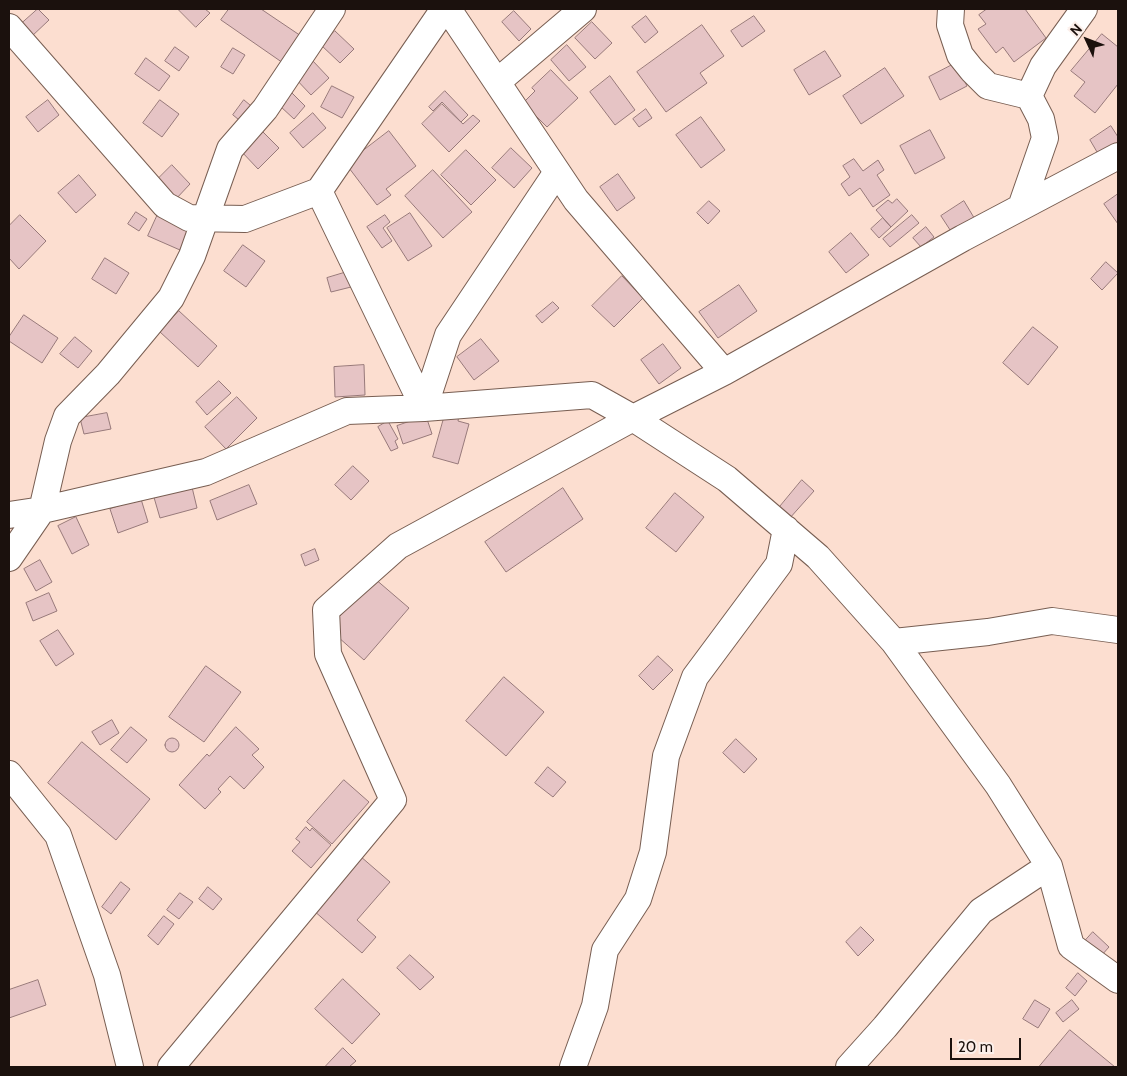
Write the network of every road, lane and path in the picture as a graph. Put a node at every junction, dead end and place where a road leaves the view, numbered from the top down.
1 (16, 9) edge
2 (332, 9) edge
3 (446, 9) edge
4 (583, 9) edge
5 (951, 9) edge
6 (1084, 9) edge
7 (9, 14) edge
8 (9, 27) edge
9 (497, 82) junction
10 (1029, 96) junction
11 (1118, 156) edge
12 (557, 172) junction
13 (319, 192) junction
14 (1021, 207) junction
15 (205, 218) junction
16 (724, 372) junction
17 (424, 408) junction
18 (633, 418) junction
19 (42, 510) junction
20 (9, 515) edge
21 (786, 529) junction
22 (9, 558) edge
23 (1118, 630) edge
24 (894, 642) junction
25 (9, 774) edge
26 (1049, 866) junction
27 (1118, 980) edge
28 (130, 1067) edge
29 (171, 1067) edge
30 (573, 1067) edge
31 (849, 1067) edge

1 - 7 street
2 - 15 street
3 - 9 street
3 - 13 street
4 - 9 street
5 - 10 street
6 - 10 street
8 - 15 street
9 - 12 street
10 - 14 street
11 - 14 street
12 - 16 street
12 - 17 street
13 - 15 street
13 - 17 street
14 - 16 street
15 - 19 street
16 - 18 street
17 - 18 street
17 - 19 street
18 - 21 street
18 - 29 street
19 - 20 street
19 - 22 street
21 - 24 street
21 - 30 street
23 - 24 street
24 - 26 street
25 - 28 street
26 - 27 street
26 - 31 street

